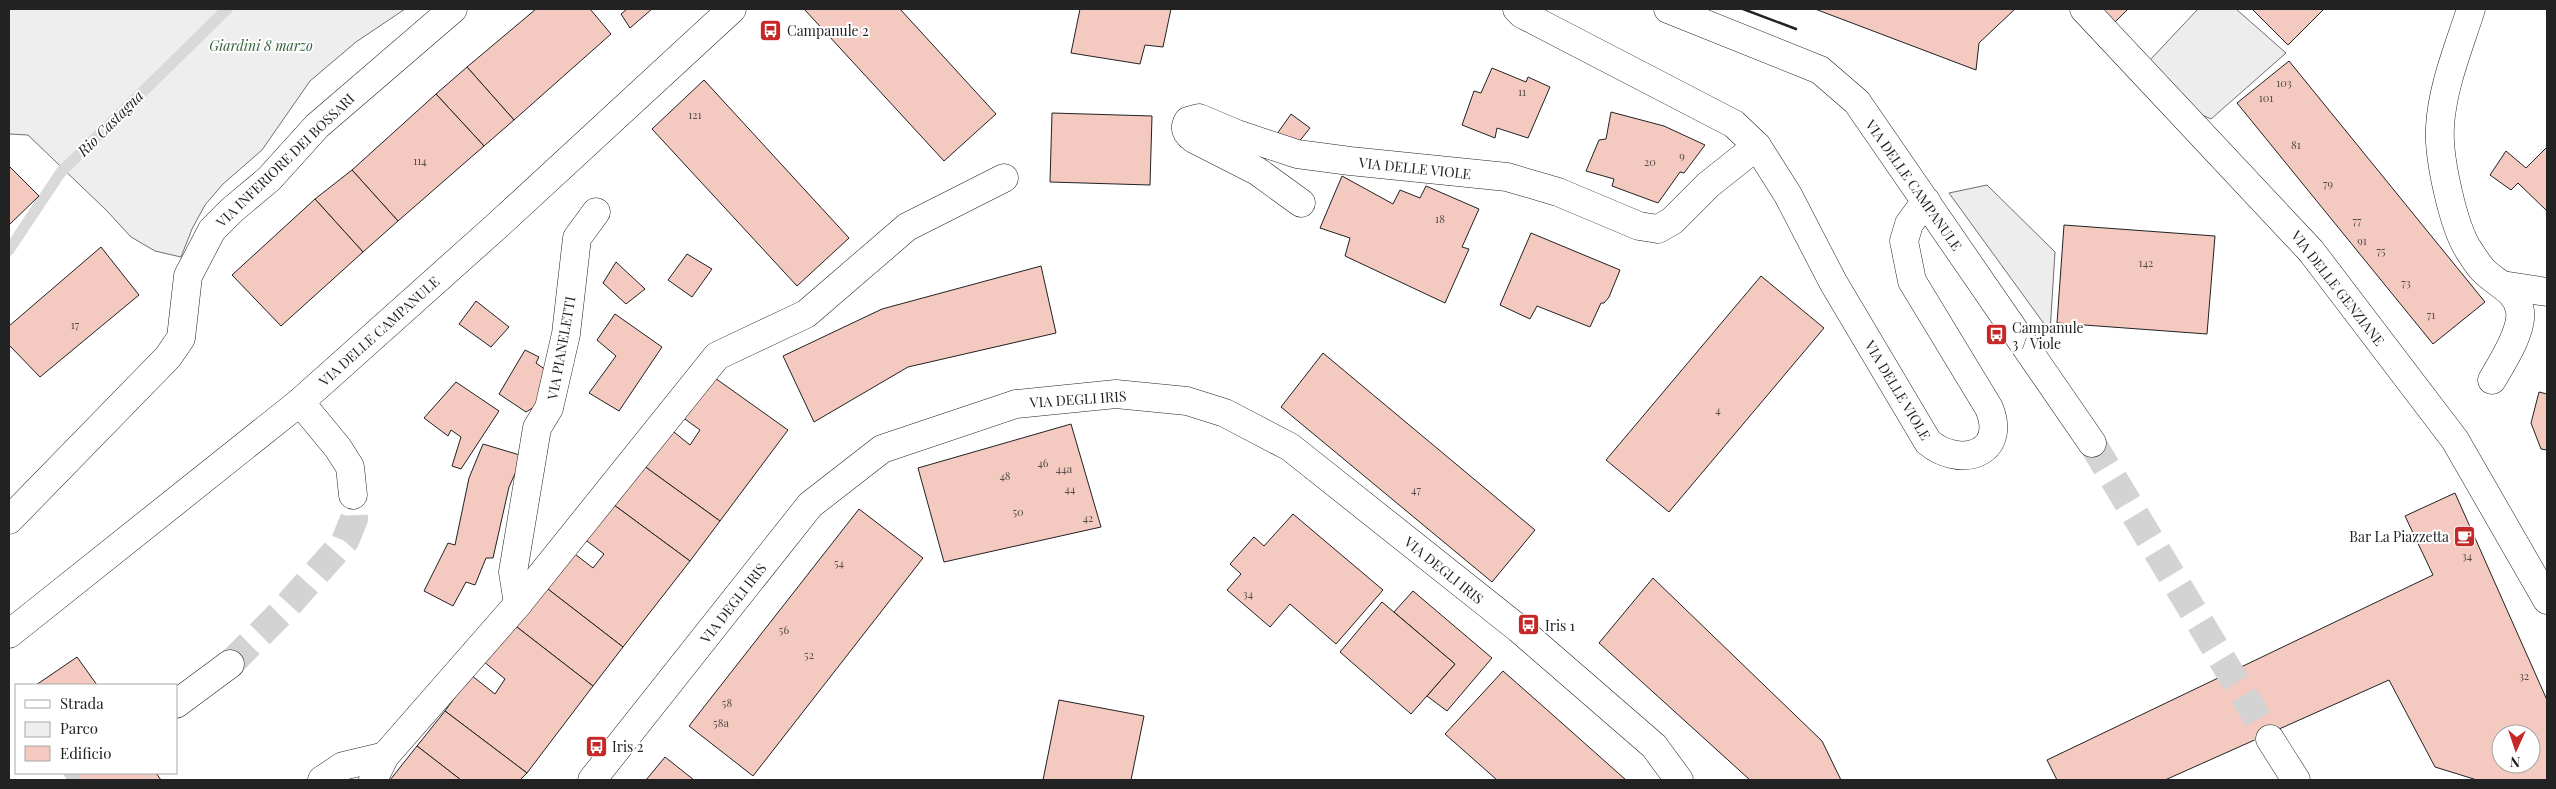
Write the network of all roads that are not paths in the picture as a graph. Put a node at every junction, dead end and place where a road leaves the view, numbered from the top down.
1 (453, 9) edge
2 (732, 9) edge
3 (1517, 9) edge
4 (1668, 9) edge
5 (2084, 9) edge
6 (2471, 9) edge
7 (1757, 146) junction
8 (1004, 178) dead end
9 (1926, 201) junction
10 (1301, 203) dead end
11 (596, 212) dead end
12 (2502, 285) junction
13 (2547, 292) edge
14 (2492, 380) dead end
15 (300, 402) junction
16 (2092, 443) tunnel mouth
17 (353, 495) tunnel mouth
18 (9, 520) edge
19 (2547, 600) edge
20 (518, 604) junction
21 (9, 634) edge
22 (230, 664) tunnel mouth
23 (178, 703) edge
24 (2270, 739) tunnel mouth
25 (385, 756) junction
26 (322, 780) edge
27 (373, 780) edge
28 (592, 780) edge
29 (1679, 780) edge
30 (2296, 780) edge

1 - 18 street, VIA INFERIORE DEI BOSSARI
2 - 15 street, VIA DELLE CAMPANULE
3 - 7 street, VIA DELLE VIOLE
4 - 9 street, VIA DELLE CAMPANULE
5 - 19 street, VIA DELLE GENZIANE
6 - 12 street
7 - 9 street, VIA DELLE VIOLE
7 - 10 street, VIA DELLE VIOLE
8 - 20 street
9 - 16 street, VIA DELLE CAMPANULE
11 - 20 street, VIA PIANELETTI
12 - 13 street
12 - 14 street
15 - 17 street
15 - 21 street, VIA DELLE CAMPANULE
20 - 25 street
22 - 23 street
24 - 30 street
25 - 26 street
25 - 27 street
28 - 29 street, VIA DEGLI IRIS

